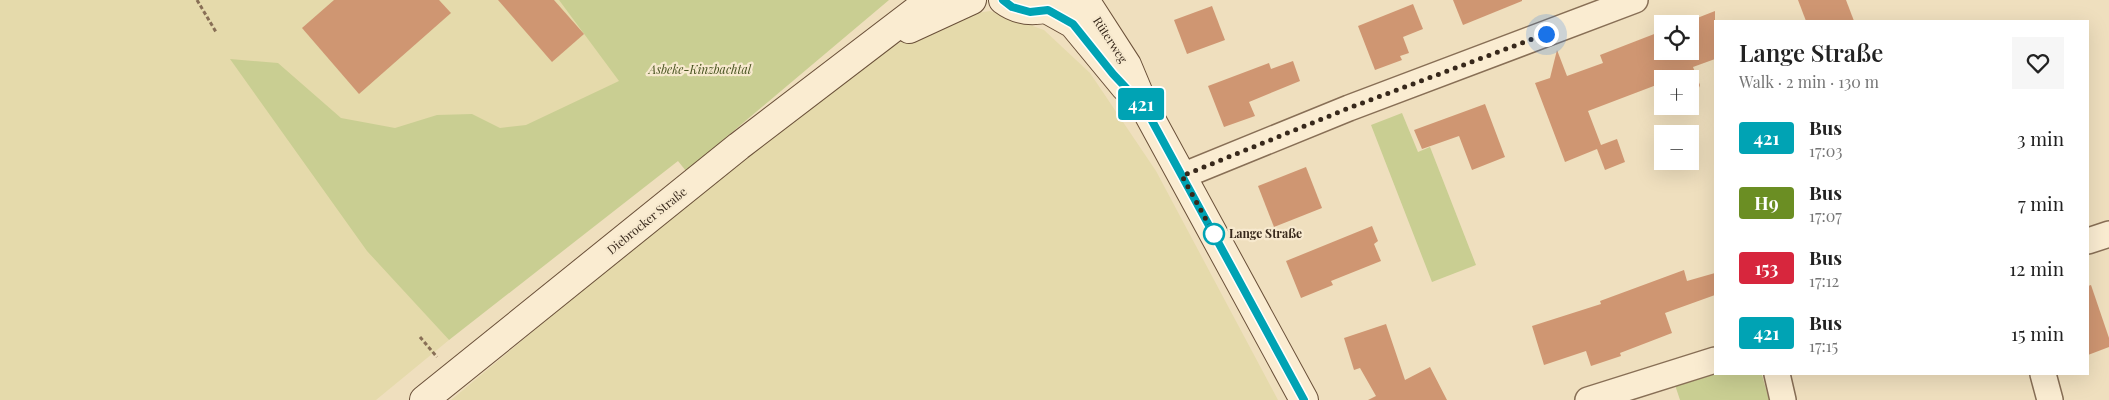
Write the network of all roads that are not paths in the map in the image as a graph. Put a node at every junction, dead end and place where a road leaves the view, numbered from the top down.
1 (930, 0) edge
2 (972, 0) edge
3 (1003, 0) edge
4 (1085, 0) edge
5 (1635, 0) edge
6 (1057, 5) edge
7 (873, 45) junction
8 (1145, 108) junction
9 (1182, 176) junction
10 (2109, 234) edge
11 (2089, 241) edge
12 (1714, 360) edge
13 (1777, 375) edge
14 (2043, 375) edge
15 (424, 400) edge
16 (1304, 400) edge
17 (1588, 400) edge
18 (1784, 400) edge
19 (2050, 400) edge

1 - 7 main road, Diebrocker Straße
2 - 7 main road, Diebrocker Straße
3 - 6 main road
4 - 8 main road, Rüterweg
5 - 9 street
6 - 8 main road, Rüterweg
7 - 15 main road, Diebrocker Straße
8 - 9 main road, Rüterweg
9 - 16 main road, Rüterweg
10 - 11 street
12 - 17 street
13 - 18 street
14 - 19 street

